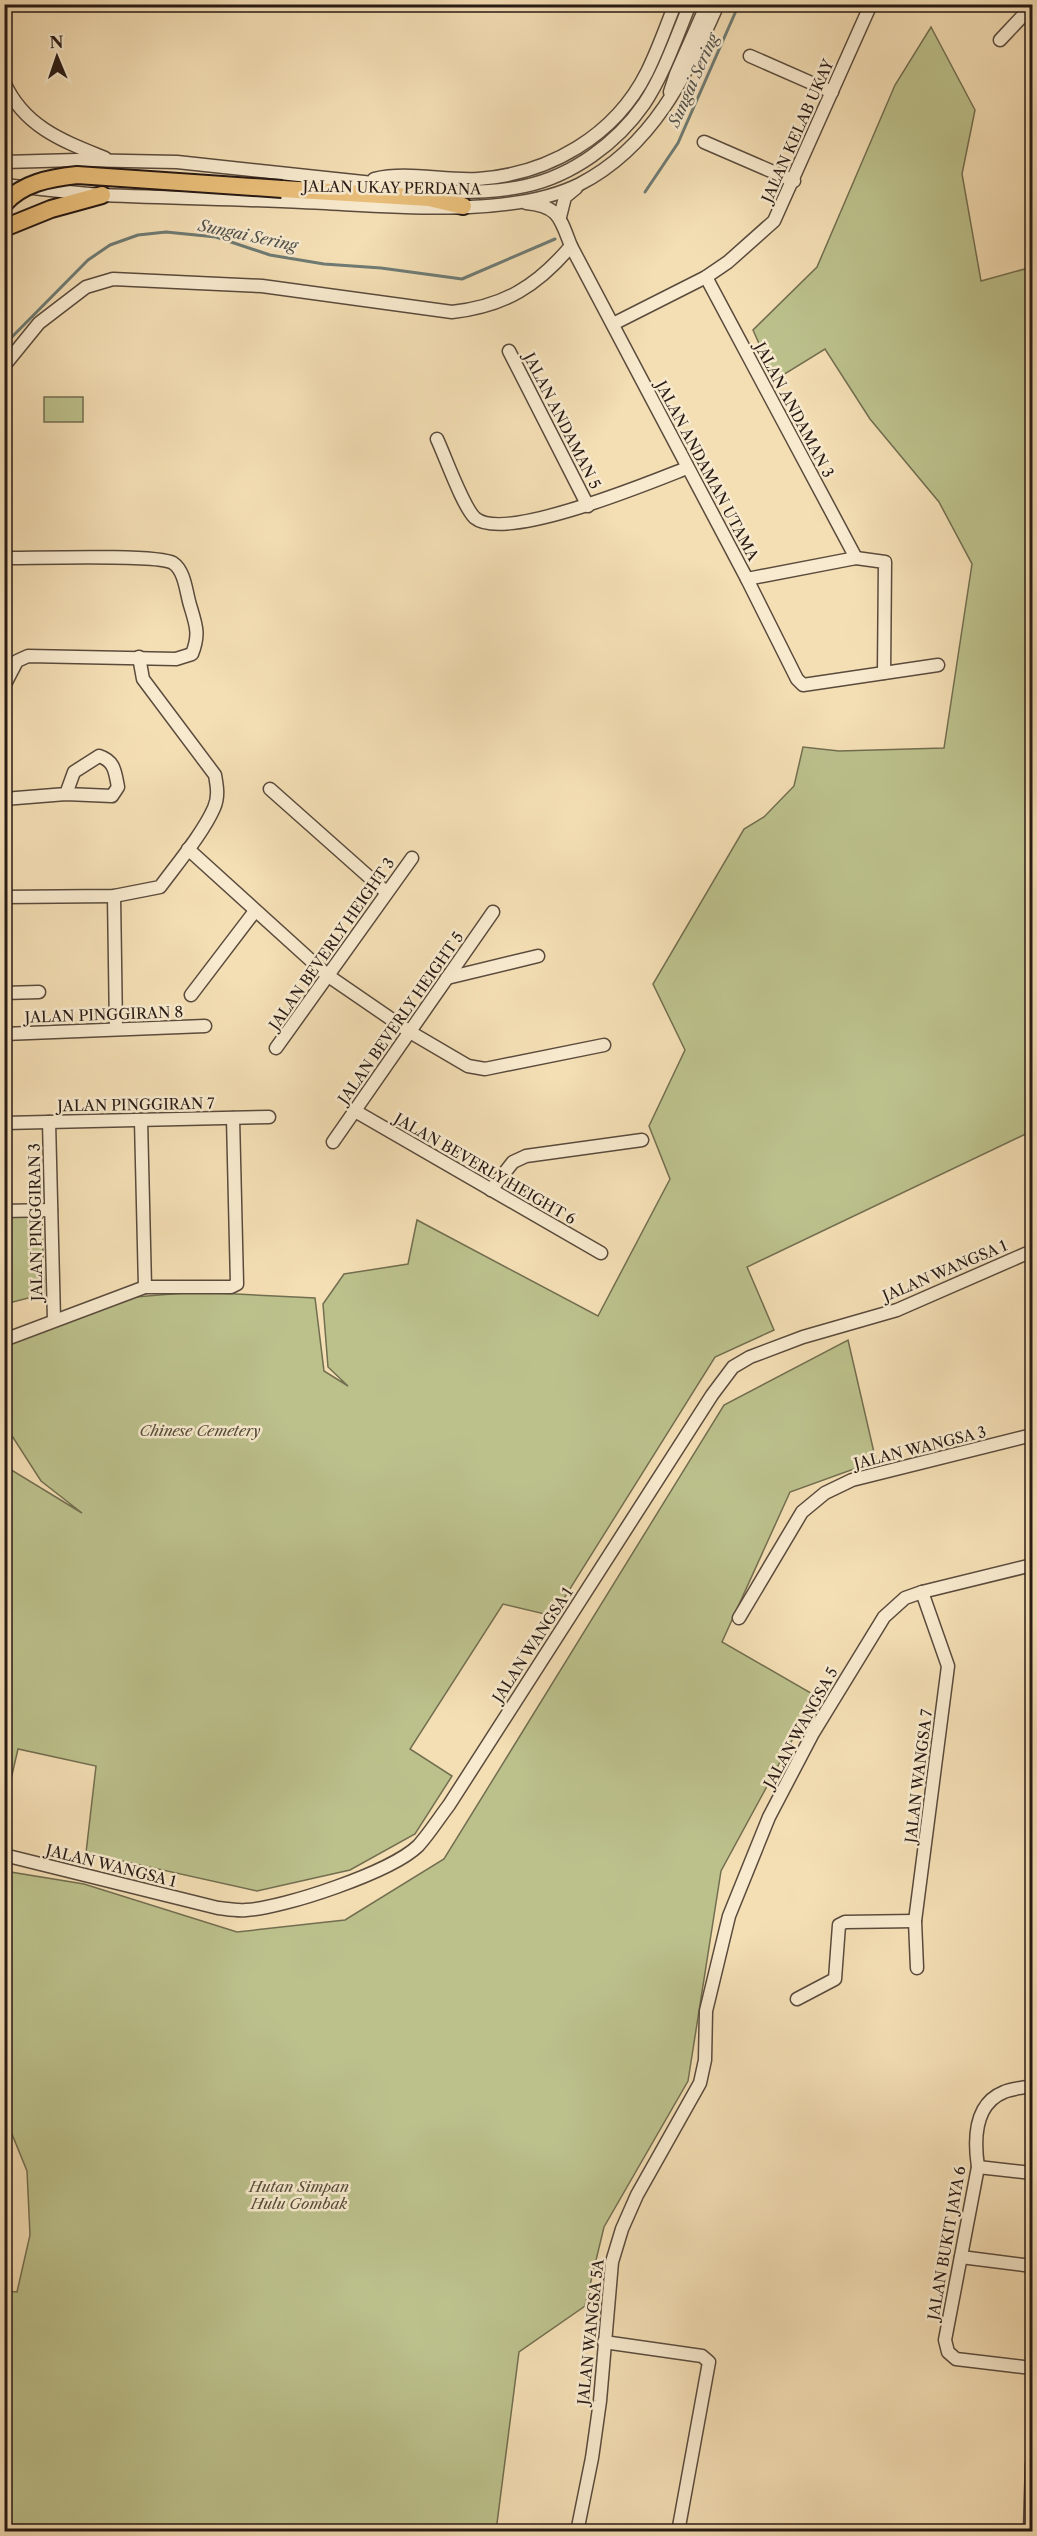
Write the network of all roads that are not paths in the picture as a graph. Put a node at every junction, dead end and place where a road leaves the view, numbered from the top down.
1 (675, 4) edge
2 (690, 4) edge
3 (707, 4) edge
4 (718, 4) edge
5 (871, 4) edge
6 (1032, 6) edge
7 (1000, 40) dead end
8 (750, 56) dead end
9 (4, 82) edge
10 (832, 92) junction
11 (668, 100) junction
12 (704, 142) dead end
13 (112, 161) junction
14 (4, 162) edge
15 (367, 181) junction
16 (794, 181) junction
17 (4, 185) edge
18 (579, 185) junction
19 (102, 195) junction
20 (523, 202) junction
21 (4, 204) edge
22 (463, 206) junction
23 (560, 217) junction
24 (4, 228) edge
25 (571, 246) junction
26 (706, 277) junction
27 (613, 324) junction
28 (509, 351) dead end
29 (4, 366) edge
30 (437, 439) dead end
31 (687, 468) junction
32 (588, 506) junction
33 (4, 556) edge
34 (856, 558) junction
35 (747, 579) junction
36 (139, 657) junction
37 (939, 665) dead end
38 (884, 673) junction
39 (4, 686) edge
40 (270, 789) dead end
41 (66, 794) dead end
42 (4, 799) edge
43 (188, 849) junction
44 (412, 858) dead end
45 (387, 892) junction
46 (114, 896) junction
47 (4, 897) edge
48 (255, 911) junction
49 (493, 912) dead end
50 (538, 956) dead end
51 (327, 975) junction
52 (447, 978) junction
53 (39, 992) dead end
54 (4, 993) edge
55 (191, 995) dead end
56 (205, 1026) dead end
57 (116, 1029) junction
58 (410, 1032) junction
59 (4, 1034) edge
60 (604, 1045) dead end
61 (276, 1048) dead end
62 (355, 1111) junction
63 (269, 1117) dead end
64 (233, 1118) junction
65 (141, 1120) junction
66 (49, 1122) junction
67 (4, 1124) edge
68 (642, 1140) dead end
69 (333, 1142) dead end
70 (491, 1190) junction
71 (51, 1210) junction
72 (4, 1211) edge
73 (1032, 1251) edge
74 (601, 1253) dead end
75 (145, 1287) junction
76 (54, 1320) junction
77 (4, 1340) edge
78 (1032, 1435) edge
79 (1032, 1565) edge
80 (922, 1592) junction
81 (739, 1618) dead end
82 (4, 1855) edge
83 (915, 1921) junction
84 (916, 1968) dead end
85 (797, 2000) dead end
86 (706, 2011) joint
87 (1032, 2086) edge
88 (978, 2167) junction
89 (1032, 2173) edge
90 (961, 2257) junction
91 (1032, 2266) edge
92 (604, 2342) junction
93 (1032, 2368) edge
94 (1032, 2464) edge
95 (577, 2532) edge
96 (678, 2532) edge
97 (1030, 2532) edge

1 - 15 street
2 - 15 street, JALAN UKAY PERDANA
3 - 11 street
4 - 11 street, JALAN UKAY PERDANA
5 - 10 street, JALAN KELAB UKAY
6 - 7 street
8 - 10 street
9 - 13 street
10 - 16 street, JALAN KELAB UKAY
11 - 18 street, JALAN UKAY PERDANA
12 - 16 street
13 - 14 street, JALAN UKAY PERDANA
13 - 15 street, JALAN UKAY PERDANA
16 - 26 street, JALAN KELAB UKAY
17 - 19 street, JALAN UKAY PERDANA
18 - 20 street, JALAN UKAY PERDANA
18 - 23 street
19 - 22 street, JALAN UKAY PERDANA
19 - 24 highway
20 - 22 street, JALAN UKAY PERDANA
20 - 23 street
21 - 22 highway, bridge
23 - 25 street, JALAN ANDAMAN UTAMA
25 - 27 street, JALAN ANDAMAN UTAMA
25 - 29 street
26 - 27 street, JALAN KELAB UKAY
26 - 34 street, JALAN ANDAMAN 3
27 - 31 street, JALAN ANDAMAN UTAMA
28 - 32 street, JALAN ANDAMAN 5
30 - 32 street
31 - 32 street
31 - 35 street, JALAN ANDAMAN UTAMA
33 - 36 street
34 - 35 street, JALAN ANDAMAN UTAMA
34 - 38 street, JALAN ANDAMAN UTAMA
35 - 38 street
36 - 39 street
36 - 43 street
37 - 38 street
40 - 45 street
41 - 42 street
43 - 46 street
43 - 48 street
44 - 45 street, JALAN BEVERLY HEIGHT 3
45 - 51 street, JALAN BEVERLY HEIGHT 3
46 - 47 street
46 - 57 street
48 - 51 street
48 - 55 street
49 - 52 street, JALAN BEVERLY HEIGHT 5
50 - 52 street
51 - 58 street
51 - 61 street, JALAN BEVERLY HEIGHT 3
52 - 58 street, JALAN BEVERLY HEIGHT 5
53 - 54 street
56 - 57 street, JALAN PINGGIRAN 8
57 - 59 street, JALAN PINGGIRAN 8
58 - 60 street
58 - 62 street, JALAN BEVERLY HEIGHT 5
62 - 69 street, JALAN BEVERLY HEIGHT 5
62 - 70 street, JALAN BEVERLY HEIGHT 6
63 - 64 street, JALAN PINGGIRAN 7
64 - 65 street, JALAN PINGGIRAN 7
64 - 75 street
65 - 66 street, JALAN PINGGIRAN 7
65 - 75 street
66 - 67 street, JALAN PINGGIRAN 7
66 - 71 street, JALAN PINGGIRAN 3
68 - 70 street
70 - 74 street, JALAN BEVERLY HEIGHT 6
71 - 72 street
71 - 76 street, JALAN PINGGIRAN 3
73 - 82 street, JALAN WANGSA 1
75 - 76 street
76 - 77 street
78 - 81 street, JALAN WANGSA 3
79 - 80 street, JALAN WANGSA 5
80 - 83 street, JALAN WANGSA 7
80 - 86 street, JALAN WANGSA 5
83 - 84 street, JALAN WANGSA 7
83 - 85 street
86 - 92 street, JALAN WANGSA 5A
87 - 88 street, JALAN BUKIT JAYA 6
88 - 89 street
88 - 90 street, JALAN BUKIT JAYA 6
90 - 91 street
90 - 93 street, JALAN BUKIT JAYA 6
92 - 95 street, JALAN WANGSA 5A
92 - 96 street
94 - 97 street

